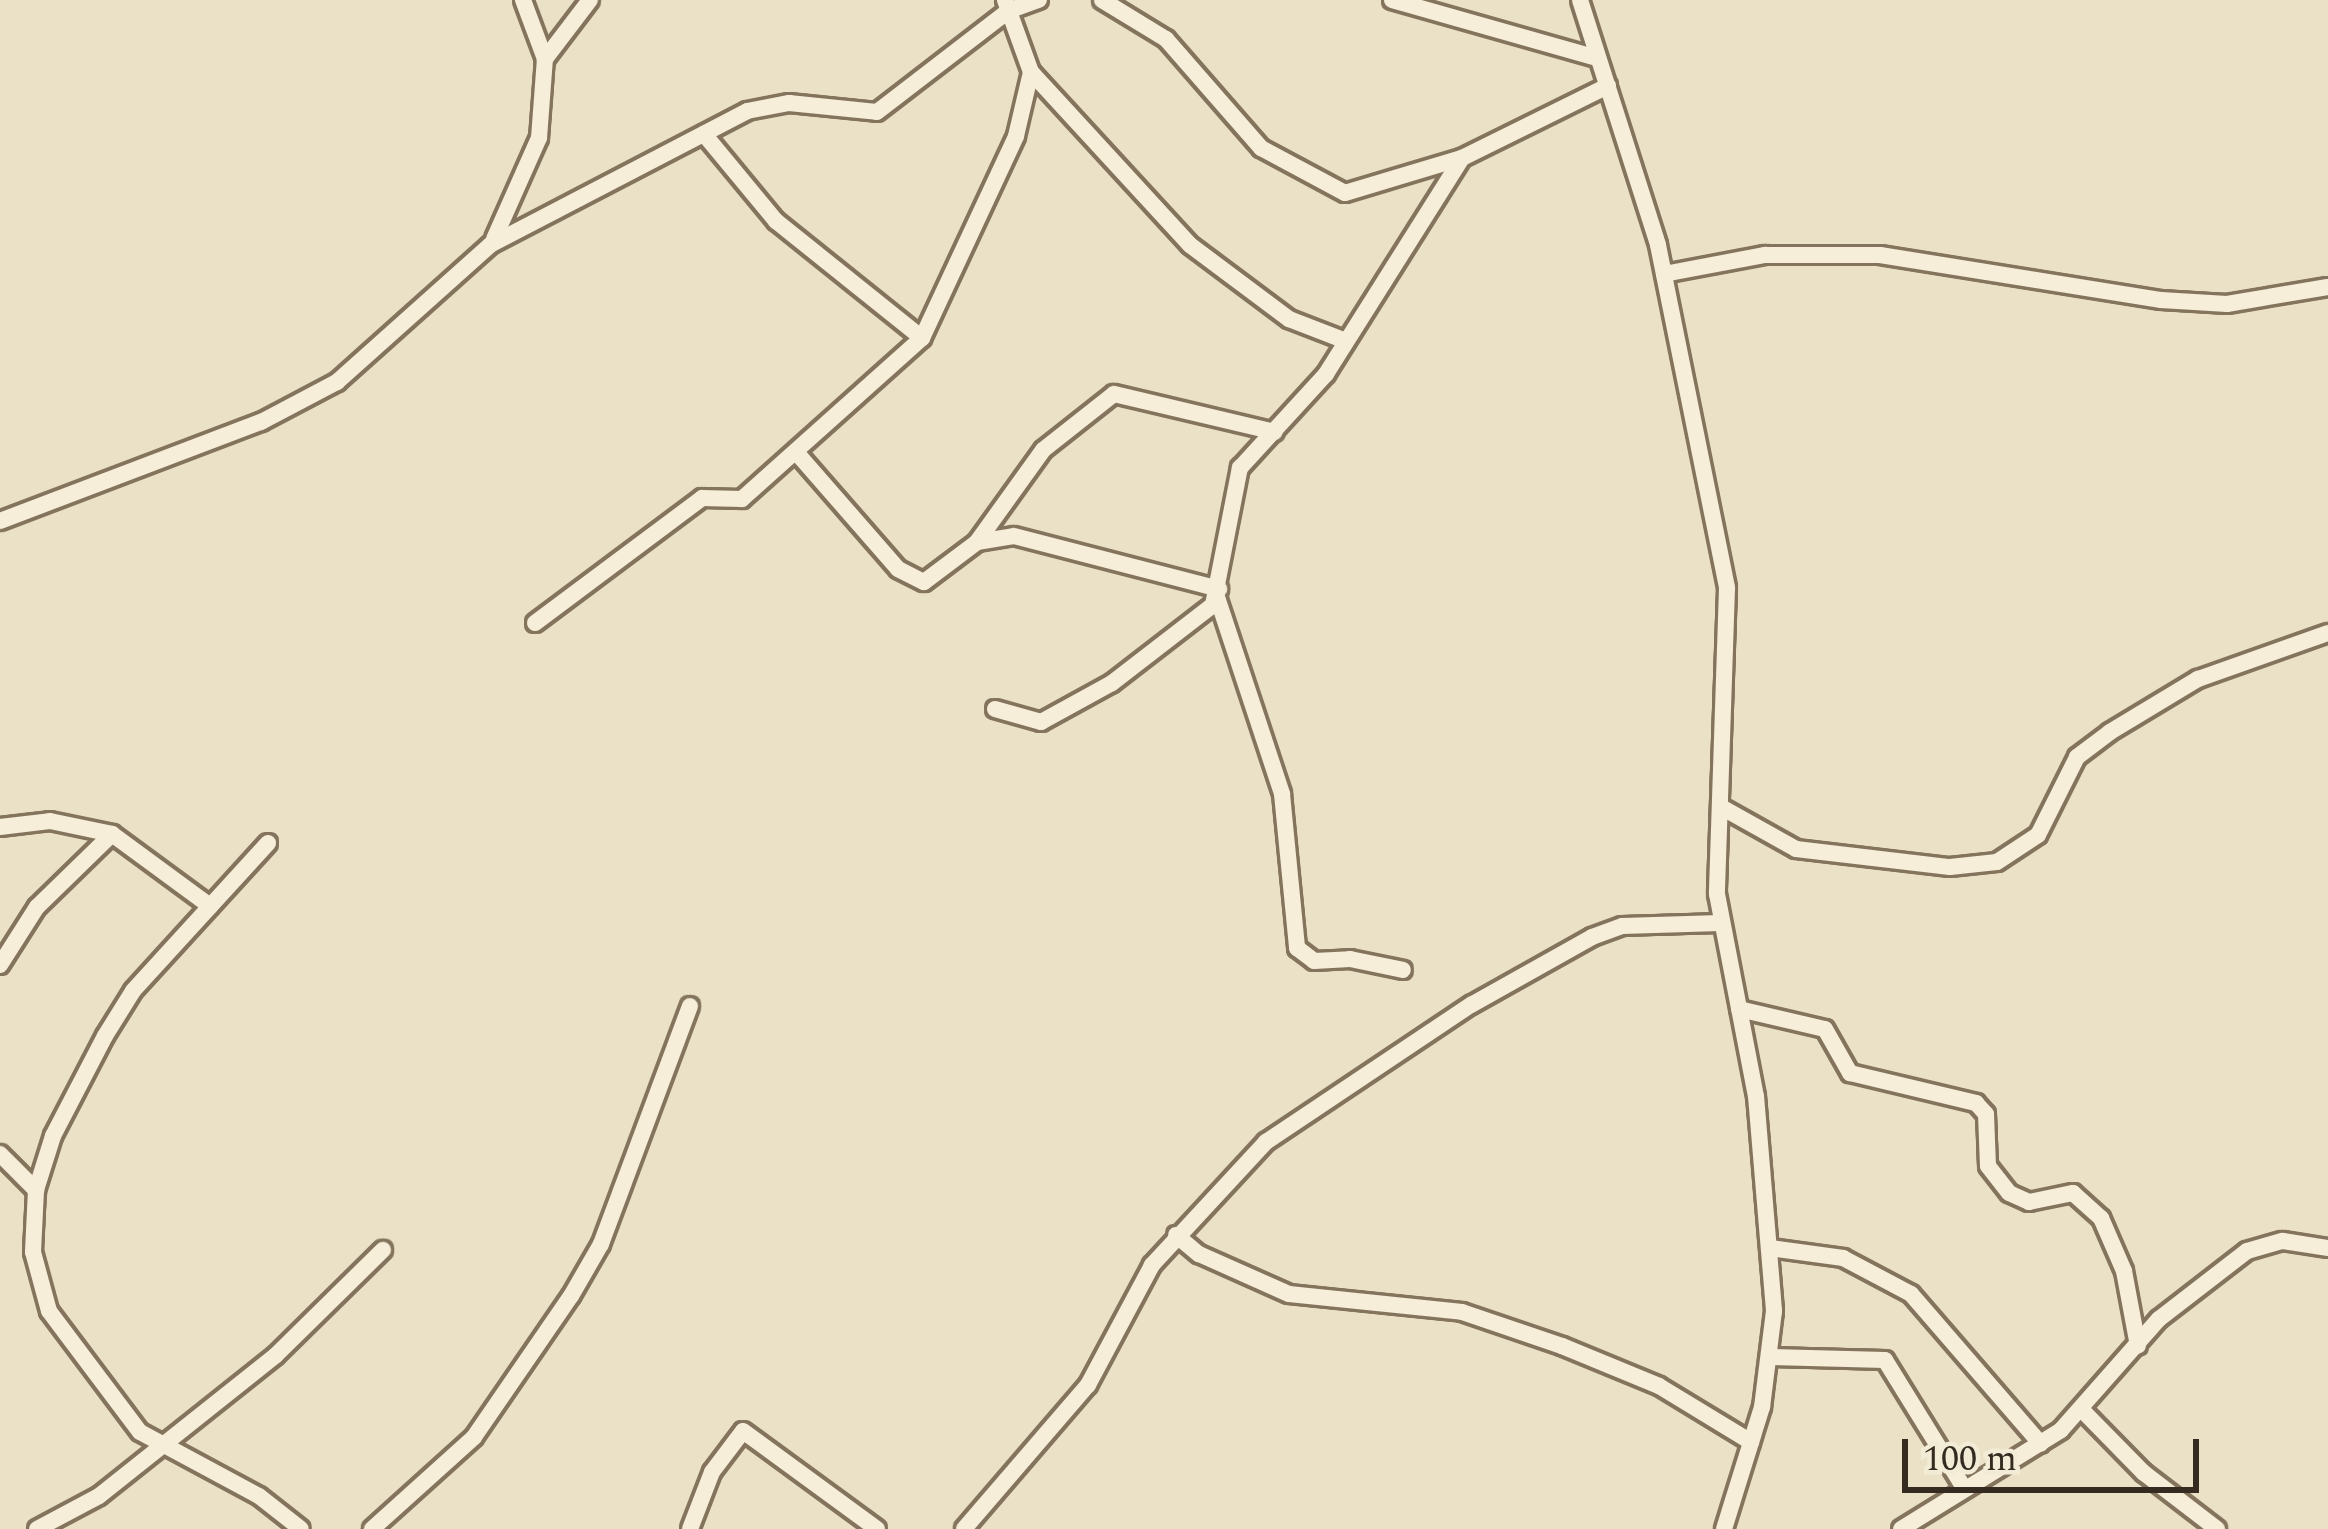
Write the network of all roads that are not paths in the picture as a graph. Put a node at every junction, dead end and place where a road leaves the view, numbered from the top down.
1 (523, 0) edge
2 (590, 0) edge
3 (1039, 0) edge
4 (1102, 0) edge
5 (1580, 0) edge
6 (1406, 1) edge
7 (1007, 6) edge
8 (1597, 58) junction
9 (545, 59) junction
10 (1030, 72) junction
11 (1608, 86) junction
12 (704, 134) junction
13 (1462, 158) junction
14 (490, 245) junction
15 (1664, 274) junction
16 (2328, 287) edge
17 (922, 338) junction
18 (1346, 341) junction
19 (1275, 432) junction
20 (796, 452) junction
21 (0, 521) edge
22 (977, 542) junction
23 (1218, 593) junction
24 (535, 623) dead end
25 (2328, 633) edge
26 (995, 709) dead end
27 (1720, 807) junction
28 (0, 827) edge
29 (112, 835) junction
30 (268, 843) dead end
31 (210, 906) junction
32 (1720, 923) junction
33 (6, 942) edge
34 (0, 965) edge
35 (1403, 970) dead end
36 (690, 1006) dead end
37 (1739, 1009) junction
38 (0, 1154) edge
39 (36, 1190) junction
40 (1176, 1235) junction
41 (1770, 1248) junction
42 (2328, 1248) edge
43 (383, 1250) dead end
44 (2138, 1346) junction
45 (1771, 1357) junction
46 (2083, 1412) junction
47 (1751, 1442) junction
48 (2041, 1444) junction
49 (158, 1447) junction
50 (1964, 1488) junction
51 (37, 1529) edge
52 (301, 1529) edge
53 (372, 1529) edge
54 (690, 1529) edge
55 (877, 1529) edge
56 (964, 1529) edge
57 (1724, 1529) edge
58 (1901, 1529) edge
59 (2217, 1529) edge

1 - 9 street
2 - 9 street
3 - 7 street
4 - 13 street
5 - 8 street
6 - 8 street
7 - 10 street
7 - 12 street
8 - 11 street
9 - 14 street
10 - 17 street
10 - 18 street
11 - 13 street
11 - 15 street
12 - 14 street
12 - 17 street
13 - 18 street
14 - 21 street
15 - 16 street
15 - 27 street
17 - 20 street
18 - 19 street
19 - 22 street
19 - 23 street
20 - 22 street
20 - 24 street
22 - 23 street
23 - 26 street
23 - 35 street
25 - 27 street
27 - 32 street
28 - 29 street
29 - 31 street
29 - 33 street
30 - 31 street
31 - 39 street
32 - 37 street
32 - 40 street
33 - 34 street
36 - 53 street
37 - 41 street
37 - 44 street
38 - 39 street
39 - 49 street
40 - 47 street
40 - 56 street
41 - 45 street
41 - 48 street
42 - 44 street
43 - 49 street
44 - 46 street
45 - 47 street
45 - 50 street
46 - 48 street
46 - 59 street
47 - 57 street
48 - 50 street
49 - 51 street
49 - 52 street
50 - 58 street
54 - 55 street

